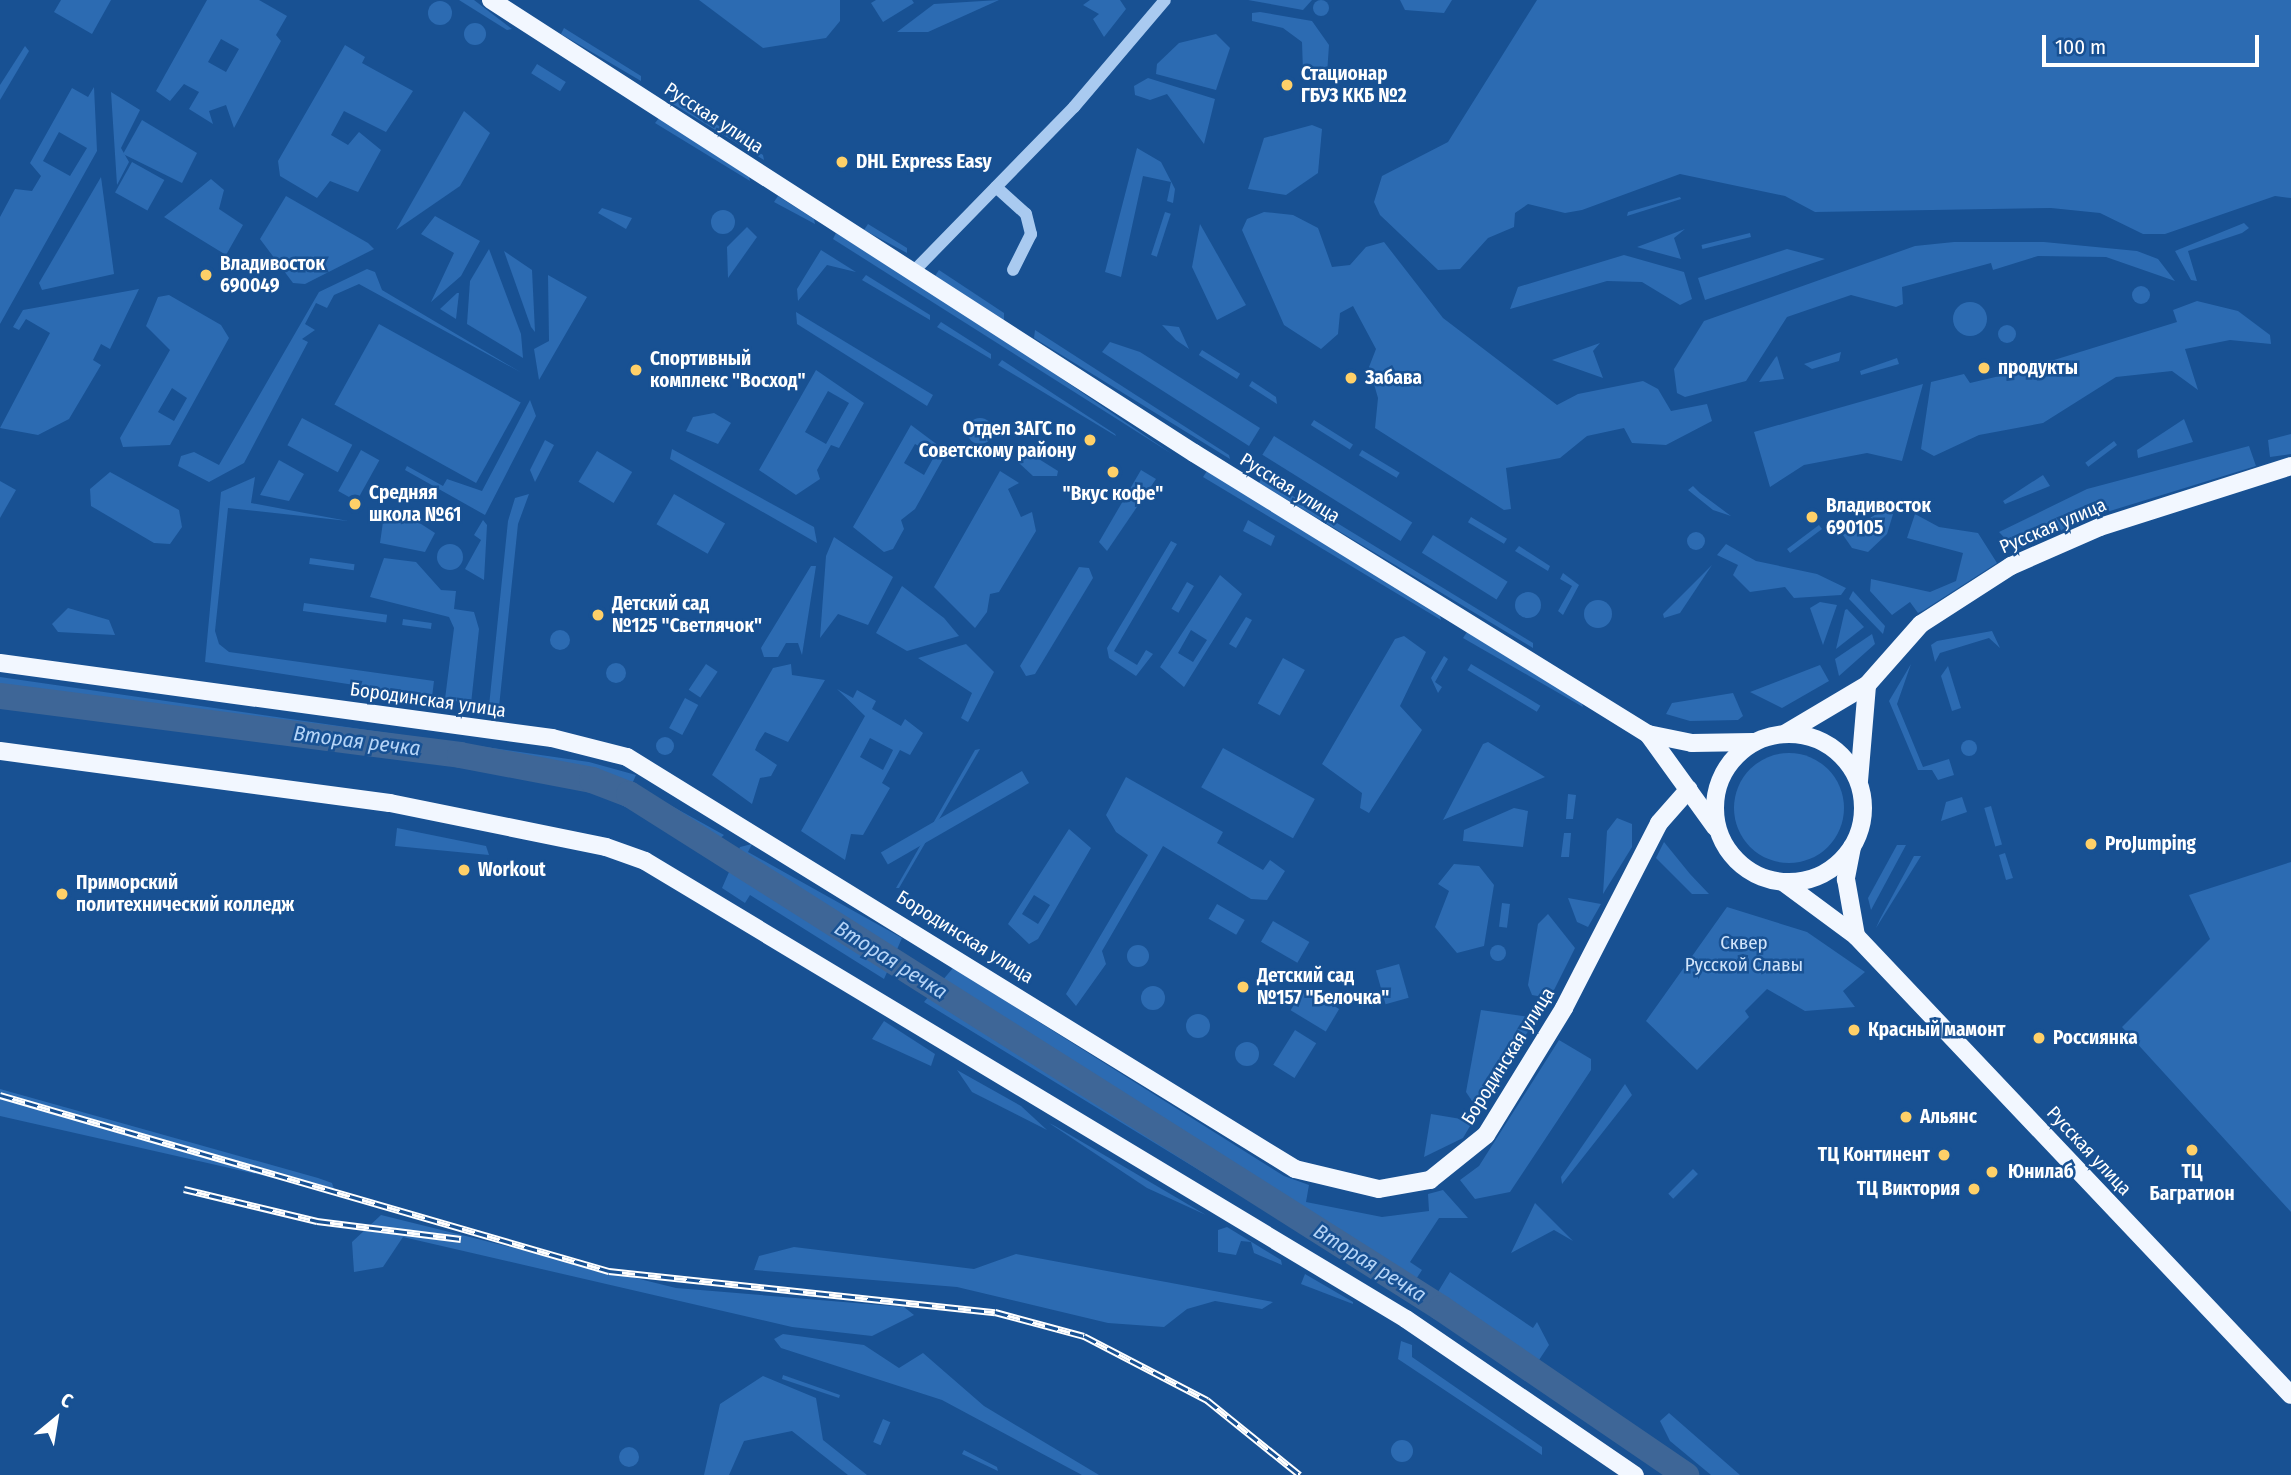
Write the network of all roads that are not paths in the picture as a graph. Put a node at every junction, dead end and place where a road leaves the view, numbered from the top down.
1 (491, 0) edge
2 (1165, 0) edge
3 (996, 187) junction
4 (1013, 270) dead end
5 (913, 272) junction
6 (2291, 466) edge
7 (0, 663) edge
8 (1867, 685) junction
9 (1786, 733) junction
10 (1648, 734) junction
11 (1753, 742) junction
12 (0, 751) edge
13 (1859, 782) junction
14 (1689, 789) junction
15 (1717, 830) junction
16 (1852, 848) junction
17 (1783, 882) junction
18 (1856, 936) junction
19 (2291, 1395) edge
20 (1635, 1475) edge

1 - 5 main road, Русская улица
2 - 3 street
3 - 4 street
3 - 5 street
5 - 10 main road, Русская улица
6 - 8 main road, Русская улица
7 - 14 main road, Бородинская улица
8 - 9 main road, Русская улица
8 - 13 main road
9 - 11 main road
9 - 13 main road
10 - 11 main road, Русская улица
10 - 14 main road, Русская улица
11 - 15 main road
12 - 20 main road
13 - 16 main road
14 - 15 main road, Русская улица
15 - 17 main road
16 - 17 main road
16 - 18 main road
17 - 18 main road, Русская улица
18 - 19 main road, Русская улица

